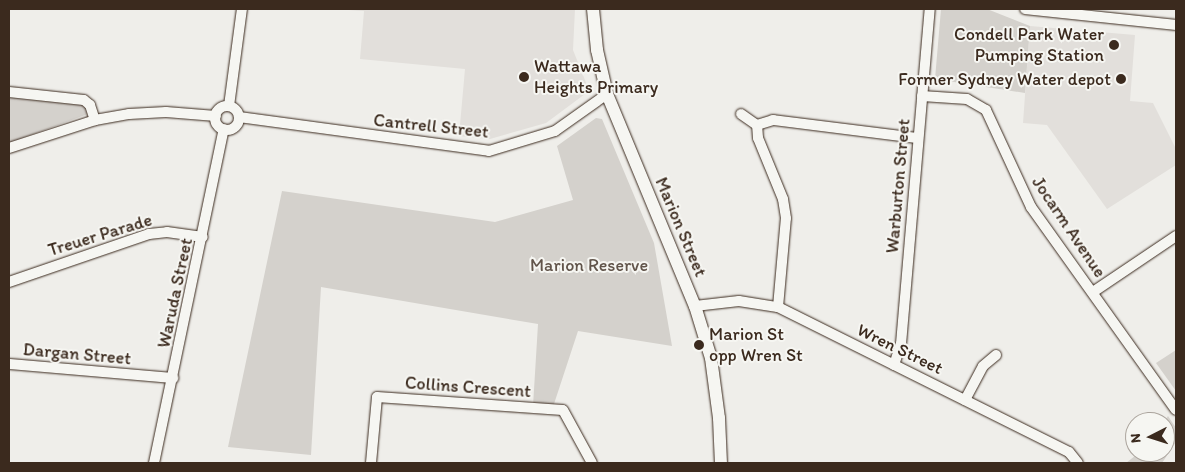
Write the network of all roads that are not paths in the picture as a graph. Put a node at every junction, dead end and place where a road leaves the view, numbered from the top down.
1 (242, 9) edge
2 (593, 9) edge
3 (930, 9) edge
4 (1025, 9) edge
5 (1073, 12) edge
6 (1176, 25) edge
7 (9, 92) edge
8 (607, 94) junction
9 (922, 96) junction
10 (229, 106) junction
11 (741, 114) dead end
12 (216, 116) junction
13 (239, 117) junction
14 (95, 120) junction
15 (757, 125) junction
16 (224, 129) junction
17 (918, 138) junction
18 (9, 148) edge
19 (1176, 236) edge
20 (203, 237) junction
21 (9, 282) edge
22 (1093, 292) junction
23 (695, 306) junction
24 (778, 307) junction
25 (996, 355) dead end
26 (9, 364) edge
27 (894, 365) junction
28 (173, 378) junction
29 (965, 400) junction
30 (1176, 410) edge
31 (154, 463) edge
32 (371, 463) edge
33 (592, 463) edge
34 (721, 463) edge
35 (1078, 463) edge

1 - 10 street
2 - 8 main road, Marion Street
3 - 9 street, Warburton Street
4 - 5 street
5 - 6 street
7 - 14 street
8 - 13 street, Cantrell Street
8 - 23 main road, Marion Street
9 - 17 street, Warburton Street
9 - 22 street, Jocarm Avenue
10 - 12 street
10 - 13 street
11 - 15 street
12 - 14 street
12 - 16 street
13 - 16 street
14 - 18 street
15 - 17 street
15 - 24 street
16 - 20 street, Waruda Street
17 - 27 street, Warburton Street
19 - 22 street
20 - 21 street, Treuer Parade
20 - 28 street, Waruda Street
22 - 30 street, Jocarm Avenue
23 - 24 street, Wren Street
23 - 34 main road, Marion Street
24 - 27 street, Wren Street
25 - 29 street
26 - 28 street, Dargan Street
27 - 29 street, Wren Street
28 - 31 street, Waruda Street
29 - 35 street, Wren Street
32 - 33 street, Collins Crescent

